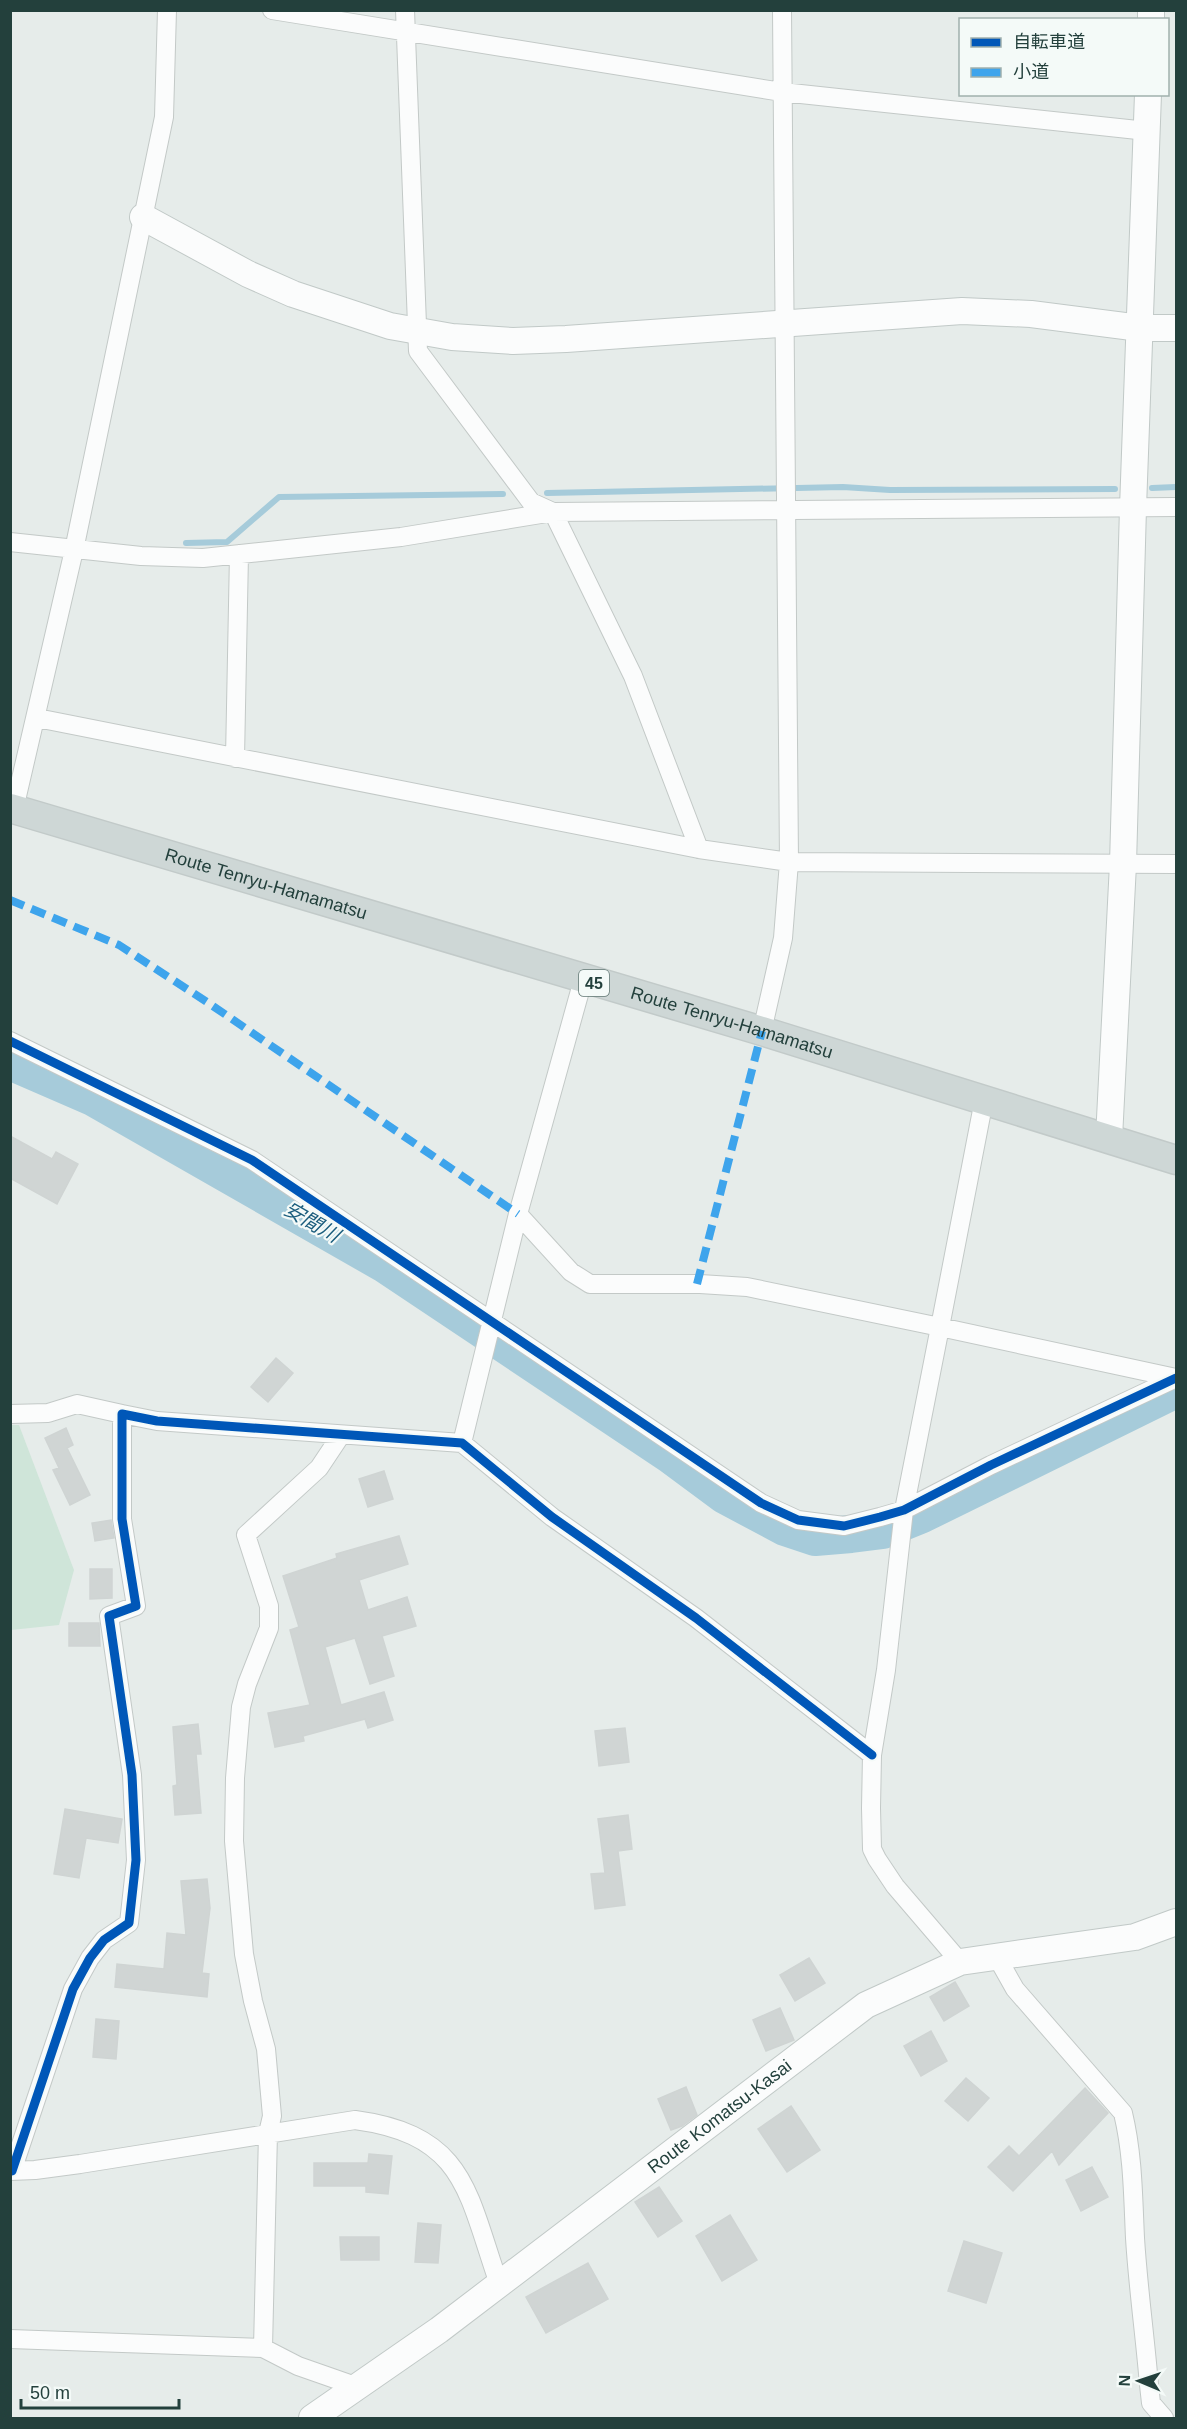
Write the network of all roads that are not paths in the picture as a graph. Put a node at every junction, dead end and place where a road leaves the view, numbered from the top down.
1 (167, 10) edge
2 (272, 10) edge
3 (405, 10) edge
4 (782, 10) edge
5 (406, 32) junction
6 (782, 92) junction
7 (1148, 96) edge
8 (1147, 131) junction
9 (142, 217) junction
10 (784, 323) junction
11 (1140, 328) junction
12 (1176, 328) edge
13 (417, 329) junction
14 (786, 505) junction
15 (1176, 507) edge
16 (1133, 508) junction
17 (553, 512) junction
18 (10, 542) edge
19 (74, 550) junction
20 (239, 554) junction
21 (37, 718) junction
22 (235, 758) junction
23 (12, 809) edge
24 (699, 849) junction
25 (789, 862) junction
26 (1123, 864) junction
27 (1176, 864) edge
28 (584, 980) junction
29 (762, 1031) junction
30 (10, 1041) edge
31 (984, 1100) junction
32 (1109, 1138) junction
33 (1176, 1160) edge
34 (518, 1214) junction
35 (940, 1327) junction
36 (489, 1329) junction
37 (1176, 1378) edge
38 (10, 1414) edge
39 (122, 1414) junction
40 (341, 1435) junction
41 (462, 1443) junction
42 (904, 1511) junction
43 (872, 1755) junction
44 (1176, 1922) edge
45 (997, 1957) junction
46 (960, 1962) junction
47 (268, 2133) junction
48 (11, 2171) edge
49 (499, 2283) junction
50 (10, 2339) edge
51 (263, 2348) junction
52 (358, 2387) junction
53 (312, 2418) edge
54 (1164, 2418) edge

1 - 9 street
2 - 5 street
3 - 5 street
4 - 6 street
5 - 6 street
5 - 13 street
6 - 8 street
6 - 10 street
7 - 8 street
8 - 11 street
9 - 13 street
9 - 19 street
10 - 11 street
10 - 13 street
10 - 14 street
11 - 12 street
11 - 16 street
13 - 17 street
14 - 16 street
14 - 17 street
14 - 25 street
15 - 16 street
16 - 26 street
17 - 20 street
17 - 24 street
18 - 19 street
19 - 20 street
19 - 21 street
20 - 22 street
21 - 22 street
21 - 23 street
22 - 24 street
23 - 28 main road, Route Tenryu-Hamamatsu / 45
24 - 25 street
25 - 26 street
25 - 29 street
26 - 27 street
26 - 32 street
28 - 29 main road, Route Tenryu-Hamamatsu / 45
28 - 34 street
29 - 31 main road, Route Tenryu-Hamamatsu / 45
30 - 36 street
31 - 32 main road, Route Tenryu-Hamamatsu / 45
31 - 35 street
32 - 33 main road, Route Tenryu-Hamamatsu / 45
34 - 35 street
34 - 36 street
35 - 37 street
35 - 42 street
36 - 41 street
36 - 42 street
37 - 42 street
38 - 39 street
39 - 40 street
39 - 48 street
40 - 41 street
40 - 47 street
41 - 43 street
42 - 43 street
43 - 46 street
44 - 45 street, Route Komatsu-Kasai
45 - 46 street, Route Komatsu-Kasai
45 - 54 street
46 - 49 street, Route Komatsu-Kasai
47 - 48 street
47 - 49 street
47 - 51 street
49 - 52 street, Route Komatsu-Kasai
50 - 51 street
51 - 52 street
52 - 53 street, Route Komatsu-Kasai

